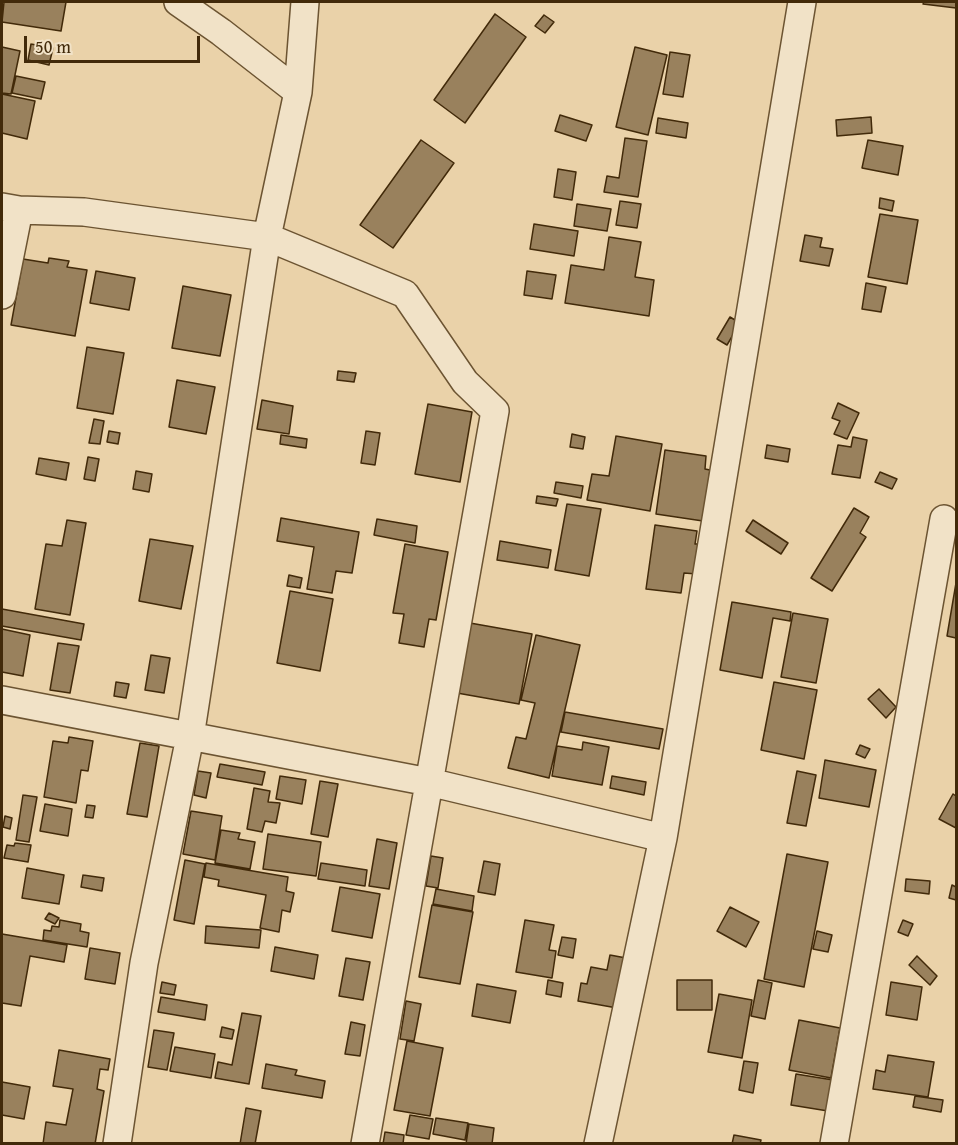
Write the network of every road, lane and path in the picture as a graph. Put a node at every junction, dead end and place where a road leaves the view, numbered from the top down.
1 (178, 2) edge
2 (305, 2) edge
3 (802, 2) edge
4 (297, 92) junction
5 (10, 208) edge
6 (267, 237) junction
7 (2, 295) edge
8 (944, 519) dead end
9 (2, 700) edge
10 (190, 737) junction
11 (429, 782) junction
12 (663, 838) junction
13 (117, 1143) edge
14 (365, 1143) edge
15 (598, 1143) edge
16 (834, 1143) edge

1 - 4 street
2 - 4 street
3 - 12 street
4 - 6 street
5 - 6 street
5 - 7 street
6 - 10 street
6 - 11 street
8 - 16 street
9 - 10 street
10 - 11 street
10 - 13 street
11 - 12 street
11 - 14 street
12 - 15 street

